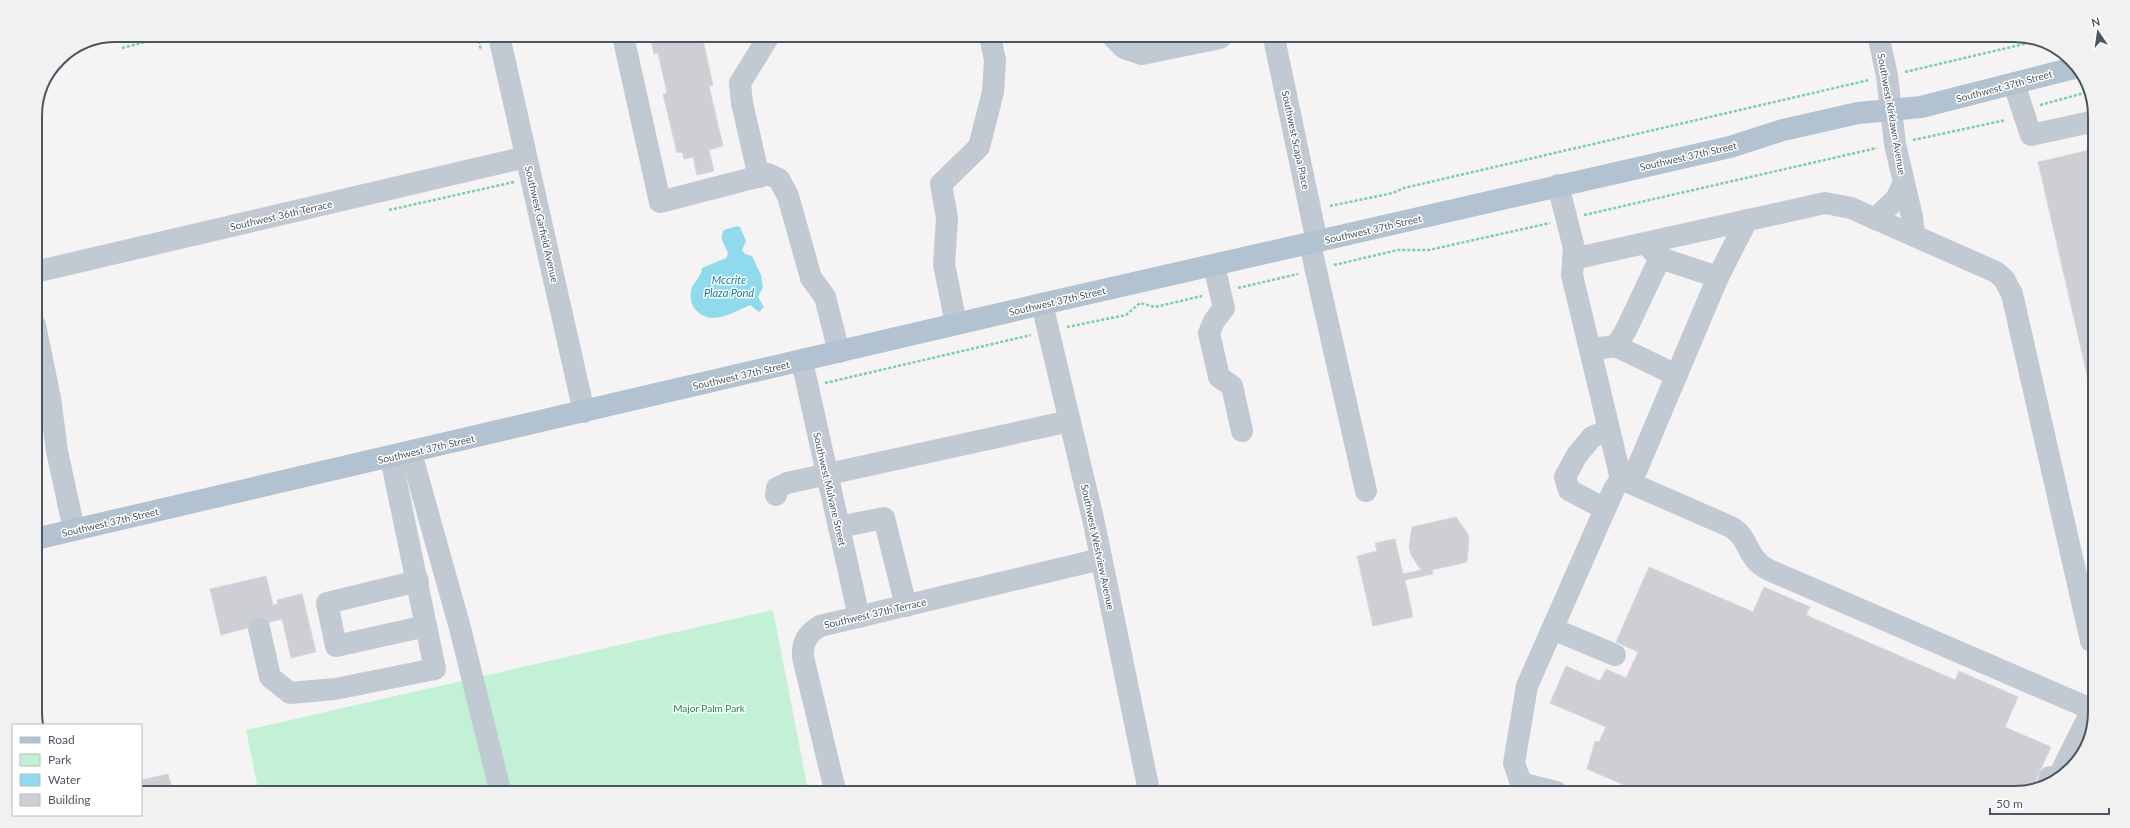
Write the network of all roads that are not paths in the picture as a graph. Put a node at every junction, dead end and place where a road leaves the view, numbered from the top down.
1 (500, 42) edge
2 (624, 42) edge
3 (764, 42) edge
4 (991, 42) edge
5 (1119, 42) edge
6 (1202, 42) edge
7 (1275, 42) edge
8 (1880, 42) edge
9 (2071, 69) edge
10 (2014, 84) junction
11 (1891, 110) junction
12 (2088, 123) edge
13 (526, 157) junction
14 (759, 177) junction
15 (1904, 183) junction
16 (1558, 185) junction
17 (1875, 219) junction
18 (1747, 220) junction
19 (1914, 236) junction
20 (1314, 243) junction
21 (1645, 243) junction
22 (1660, 258) junction
23 (1573, 259) junction
24 (1214, 266) junction
25 (42, 270) edge
26 (1718, 277) junction
27 (1042, 304) junction
28 (956, 324) junction
29 (1616, 346) junction
30 (1590, 349) junction
31 (839, 352) junction
32 (802, 361) junction
33 (42, 372) edge
34 (1676, 375) junction
35 (584, 412) junction
36 (1070, 421) junction
37 (1609, 430) junction
38 (1242, 431) dead end
39 (401, 455) junction
40 (827, 474) junction
41 (1626, 481) junction
42 (1366, 491) dead end
43 (776, 495) dead end
44 (1605, 509) junction
45 (839, 527) junction
46 (74, 530) junction
47 (42, 537) edge
48 (1102, 559) junction
49 (418, 582) junction
50 (906, 606) junction
51 (859, 617) junction
52 (426, 626) junction
53 (259, 628) dead end
54 (2088, 628) edge
55 (1553, 629) junction
56 (1615, 655) dead end
57 (2088, 708) edge
58 (2077, 751) edge
59 (2054, 773) edge
60 (499, 786) edge
61 (834, 786) edge
62 (1148, 786) edge
63 (1533, 786) edge

1 - 13 street, Southwest Garfield Avenue
2 - 14 street
3 - 14 street
4 - 28 street
5 - 6 street
7 - 20 street, Southwest Scapa Place
8 - 11 street, Southwest Kirklawn Avenue
9 - 10 main road, Southwest 37th Street
10 - 11 main road, Southwest 37th Street
10 - 12 street
11 - 15 street, Southwest Kirklawn Avenue
11 - 16 main road, Southwest 37th Street
13 - 25 street, Southwest 36th Terrace
13 - 35 street, Southwest Garfield Avenue
14 - 31 street
15 - 17 street
15 - 19 street, Southwest Kirklawn Avenue
16 - 20 main road, Southwest 37th Street
16 - 23 street
17 - 18 street
17 - 19 street
18 - 21 street
18 - 26 street
19 - 54 street
20 - 24 main road, Southwest 37th Street
20 - 42 street, Southwest Scapa Place
21 - 22 street
21 - 23 street
22 - 26 street
22 - 29 street
23 - 30 street
24 - 27 main road, Southwest 37th Street
24 - 38 street
26 - 34 street
27 - 28 main road, Southwest 37th Street
27 - 36 street, Southwest Westview Avenue
28 - 31 main road, Southwest 37th Street
29 - 30 street
29 - 34 street
30 - 37 street
31 - 32 main road, Southwest 37th Street
32 - 35 main road, Southwest 37th Street
32 - 40 street, Southwest Mulvane Street
33 - 46 street
34 - 41 street
35 - 39 main road, Southwest 37th Street
36 - 40 street
36 - 48 street, Southwest Westview Avenue
37 - 41 street
37 - 44 street
39 - 46 main road, Southwest 37th Street
39 - 49 street
39 - 60 street
40 - 43 street
40 - 45 street, Southwest Mulvane Street
41 - 44 street
41 - 57 street
44 - 55 street
45 - 50 street
45 - 51 street, Southwest Mulvane Street
46 - 47 main road, Southwest 37th Street
48 - 50 street, Southwest 37th Terrace
48 - 62 street, Southwest Westview Avenue
49 - 52 street
49 - 52 street
50 - 51 street, Southwest 37th Terrace
51 - 61 street, Southwest 37th Terrace
52 - 53 street
55 - 56 street
55 - 63 street
58 - 59 street

